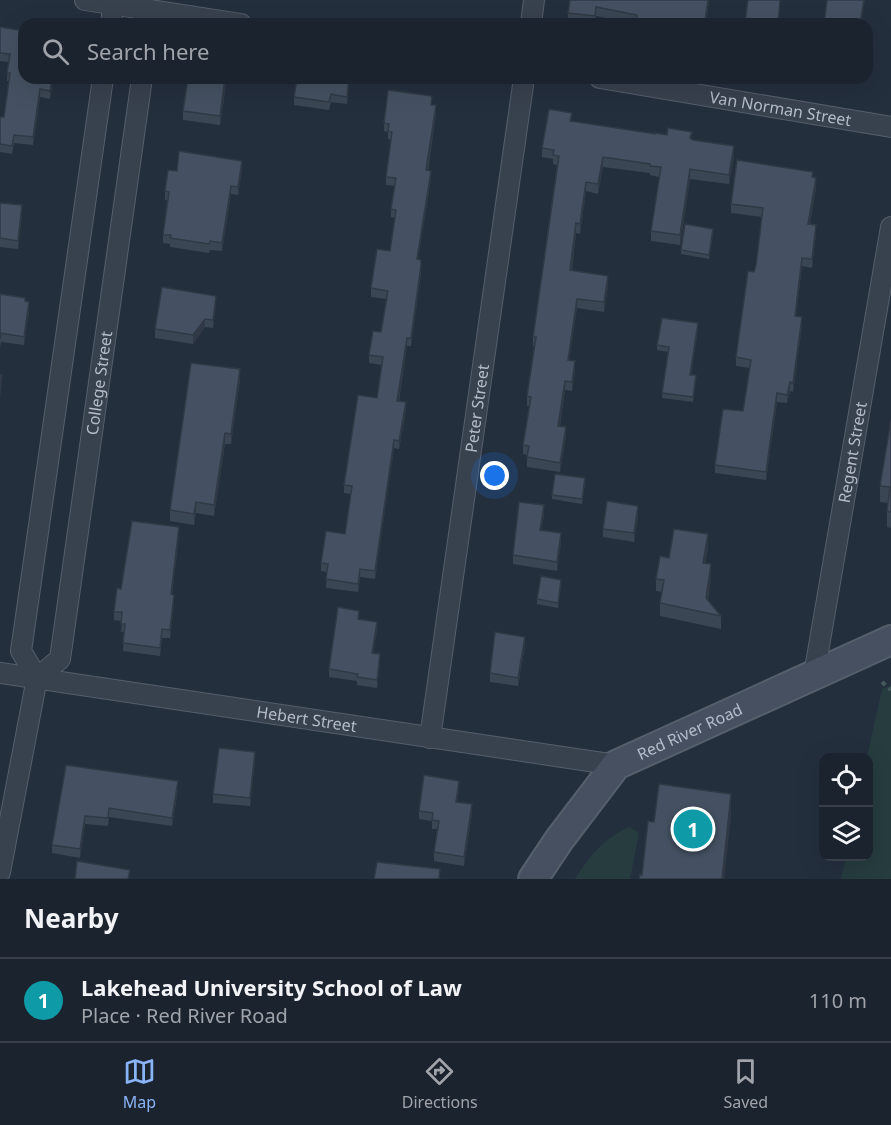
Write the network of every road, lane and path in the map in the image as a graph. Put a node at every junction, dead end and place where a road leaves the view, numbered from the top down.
1 (85, 0) edge
2 (534, 0) edge
3 (113, 10) edge
4 (152, 12) edge
5 (196, 18) edge
6 (532, 18) edge
7 (102, 84) edge
8 (141, 84) edge
9 (523, 84) edge
10 (636, 84) edge
11 (891, 127) edge
12 (891, 227) edge
13 (891, 640) edge
14 (0, 673) edge
15 (814, 675) junction
16 (37, 678) junction
17 (882, 682) dead end
18 (891, 690) edge
19 (430, 738) junction
20 (616, 765) junction
21 (0, 872) edge
22 (533, 879) edge

1 - 3 street
2 - 6 street
3 - 4 street
4 - 5 street
7 - 16 street
8 - 16 street, College Street
9 - 19 street, Peter Street
10 - 11 street, Van Norman Street
12 - 15 street, Regent Street
13 - 15 main road, Red River Road
14 - 16 street, Hebert Street
15 - 20 main road, Red River Road
16 - 19 street, Hebert Street
16 - 21 street
17 - 18 path
19 - 20 street, Hebert Street
20 - 22 main road, Red River Road

